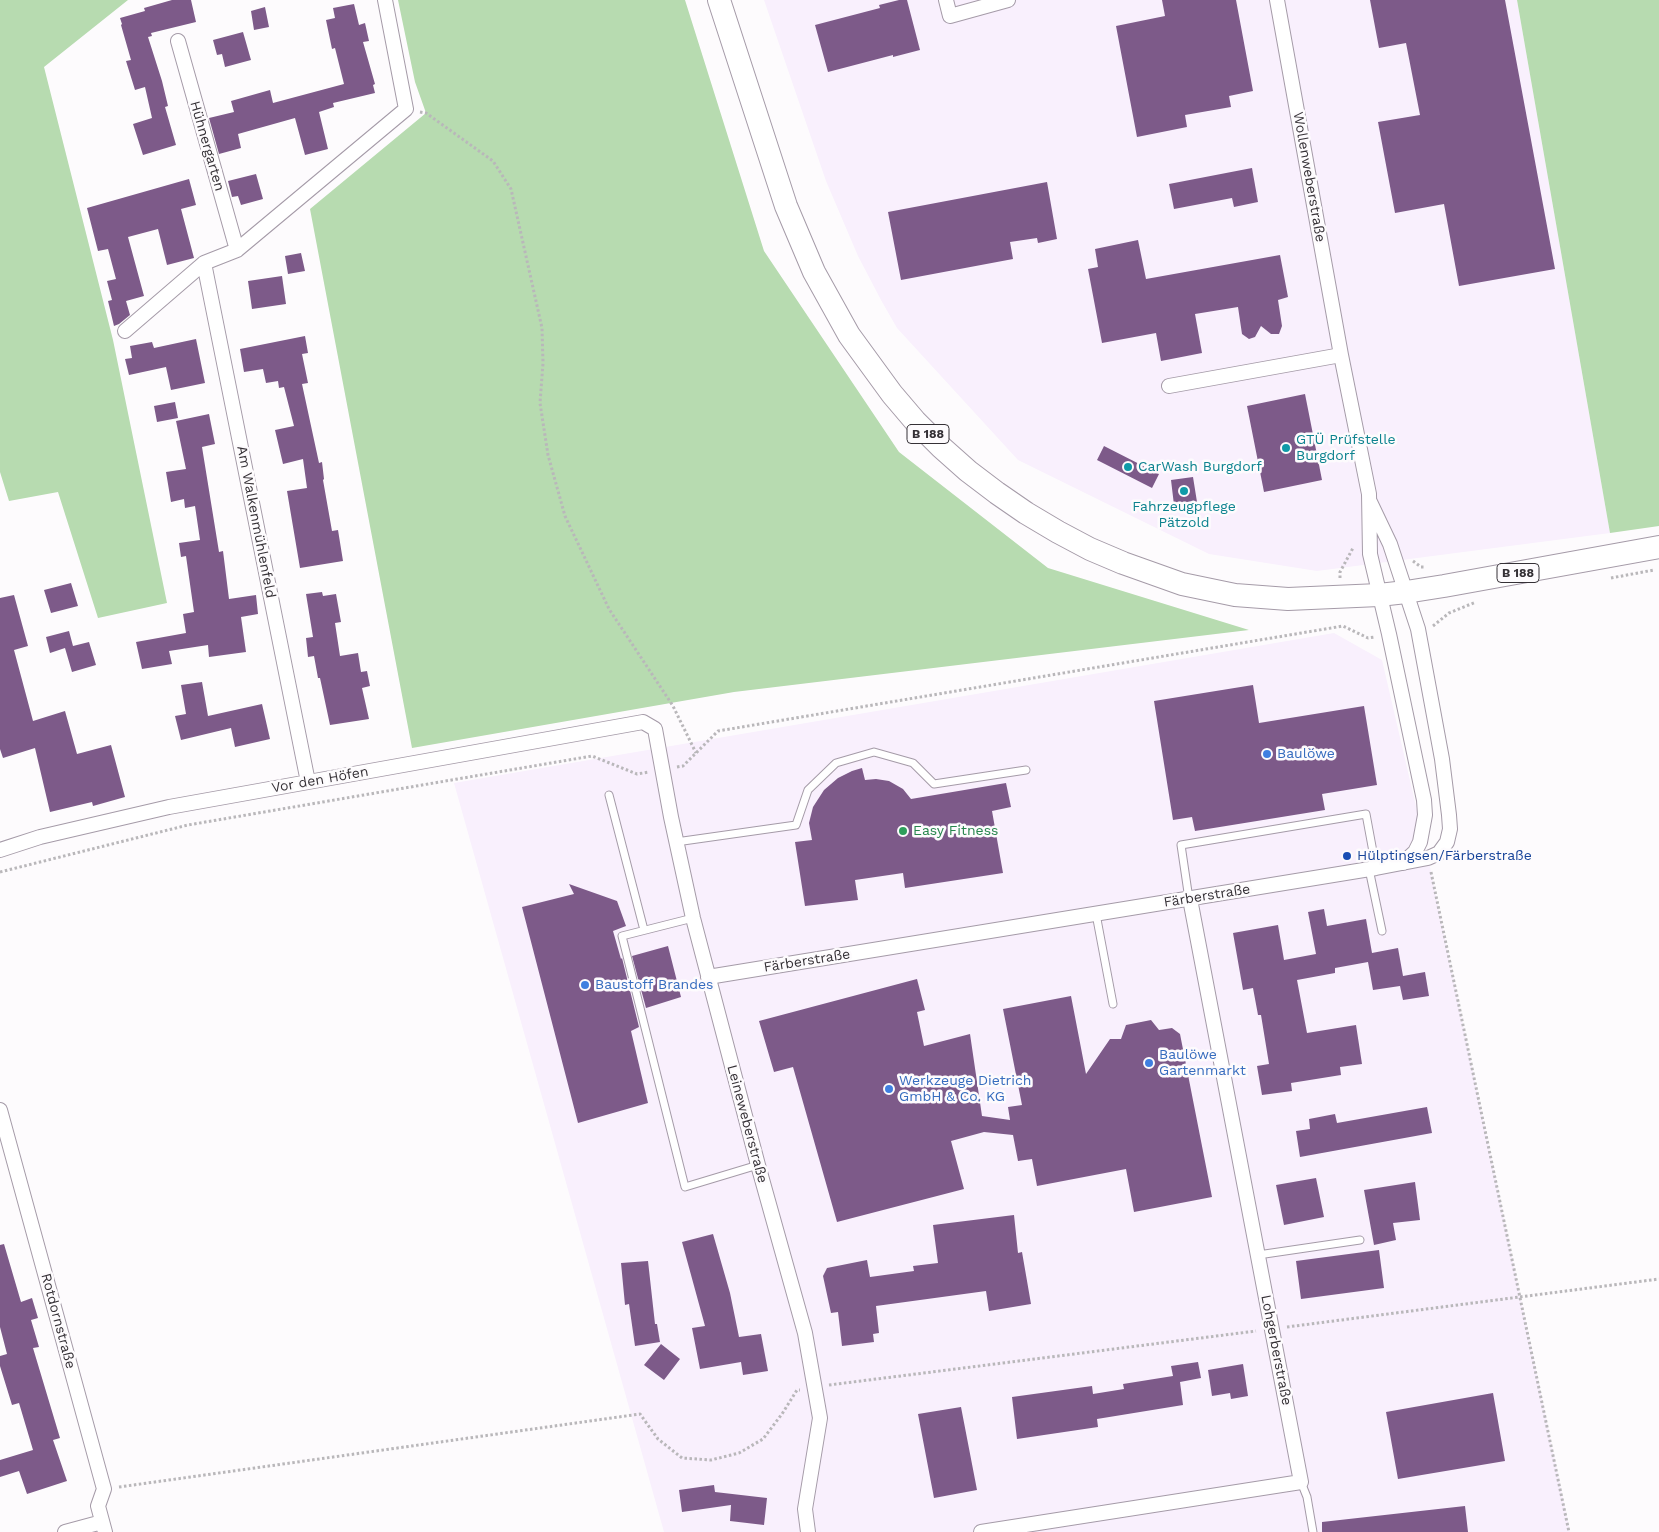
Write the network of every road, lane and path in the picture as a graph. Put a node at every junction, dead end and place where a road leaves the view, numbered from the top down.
1 (385, 0) edge
2 (719, 0) edge
3 (946, 0) edge
4 (1008, 0) edge
5 (1277, 0) edge
6 (178, 41) dead end
7 (406, 109) junction
8 (237, 250) junction
9 (204, 263) junction
10 (125, 331) dead end
11 (1341, 355) junction
12 (1169, 386) dead end
13 (1370, 502) junction
14 (1659, 547) edge
15 (1406, 592) junction
16 (1380, 596) junction
17 (1449, 613) dead end
18 (1435, 626) dead end
19 (1368, 638) dead end
20 (643, 722) joint
21 (696, 754) junction
22 (662, 769) junction
23 (1026, 770) dead end
24 (308, 782) junction
25 (609, 795) dead end
26 (676, 842) junction
27 (0, 850) edge
28 (1428, 858) junction
29 (1402, 863) junction
30 (1373, 868) junction
31 (0, 872) edge
32 (1190, 899) junction
33 (1096, 914) junction
34 (693, 918) junction
35 (644, 930) junction
36 (1382, 931) dead end
37 (708, 977) junction
38 (1113, 1004) dead end
39 (0, 1110) edge
40 (758, 1165) junction
41 (1360, 1240) dead end
42 (1258, 1255) junction
43 (1659, 1280) edge
44 (1520, 1298) junction
45 (1272, 1329) junction
46 (815, 1386) junction
47 (1302, 1482) junction
48 (104, 1489) junction
49 (104, 1527) edge
50 (65, 1532) edge
51 (808, 1532) edge
52 (981, 1532) edge
53 (1313, 1532) edge
54 (1569, 1532) edge

1 - 7 street
2 - 16 main road, B 188
3 - 4 street
5 - 11 street, Wollenweberstraße
6 - 8 street, Hühnergarten
7 - 8 street
7 - 21 path
8 - 9 street
9 - 10 street
9 - 24 street, Am Walkenmühlenfeld
11 - 12 street
11 - 13 street, Wollenweberstraße
13 - 15 street, Wollenweberstraße
13 - 16 street, Wollenweberstraße
14 - 15 main road, B 188
15 - 16 main road, B 188
15 - 28 street, Färberstraße
16 - 29 street, Wollenweberstraße
17 - 18 path
19 - 21 path
20 - 22 street, Leineweberstraße
20 - 24 street, Vor den Höfen
21 - 22 path
22 - 26 street, Leineweberstraße
22 - 31 path
23 - 26 lane
24 - 27 street, Vor den Höfen
25 - 35 lane
26 - 34 street, Leineweberstraße
28 - 29 street, Färberstraße
28 - 44 path
29 - 30 street, Färberstraße
30 - 32 street, Färberstraße
30 - 32 lane
30 - 36 lane
32 - 33 street, Färberstraße
32 - 42 street, Lohgerberstraße
33 - 37 street, Färberstraße
33 - 38 lane
34 - 35 lane
34 - 37 street, Leineweberstraße
35 - 40 lane
37 - 40 street, Leineweberstraße
39 - 48 street, Rotdornstraße
40 - 46 street, Leineweberstraße
41 - 42 lane
42 - 45 street, Lohgerberstraße
43 - 44 path
44 - 45 path
44 - 54 path
45 - 46 path
45 - 47 street, Lohgerberstraße
46 - 48 path
46 - 51 street, Leineweberstraße
47 - 52 street
47 - 53 lane
48 - 49 street, Rotdornstraße
49 - 50 street

